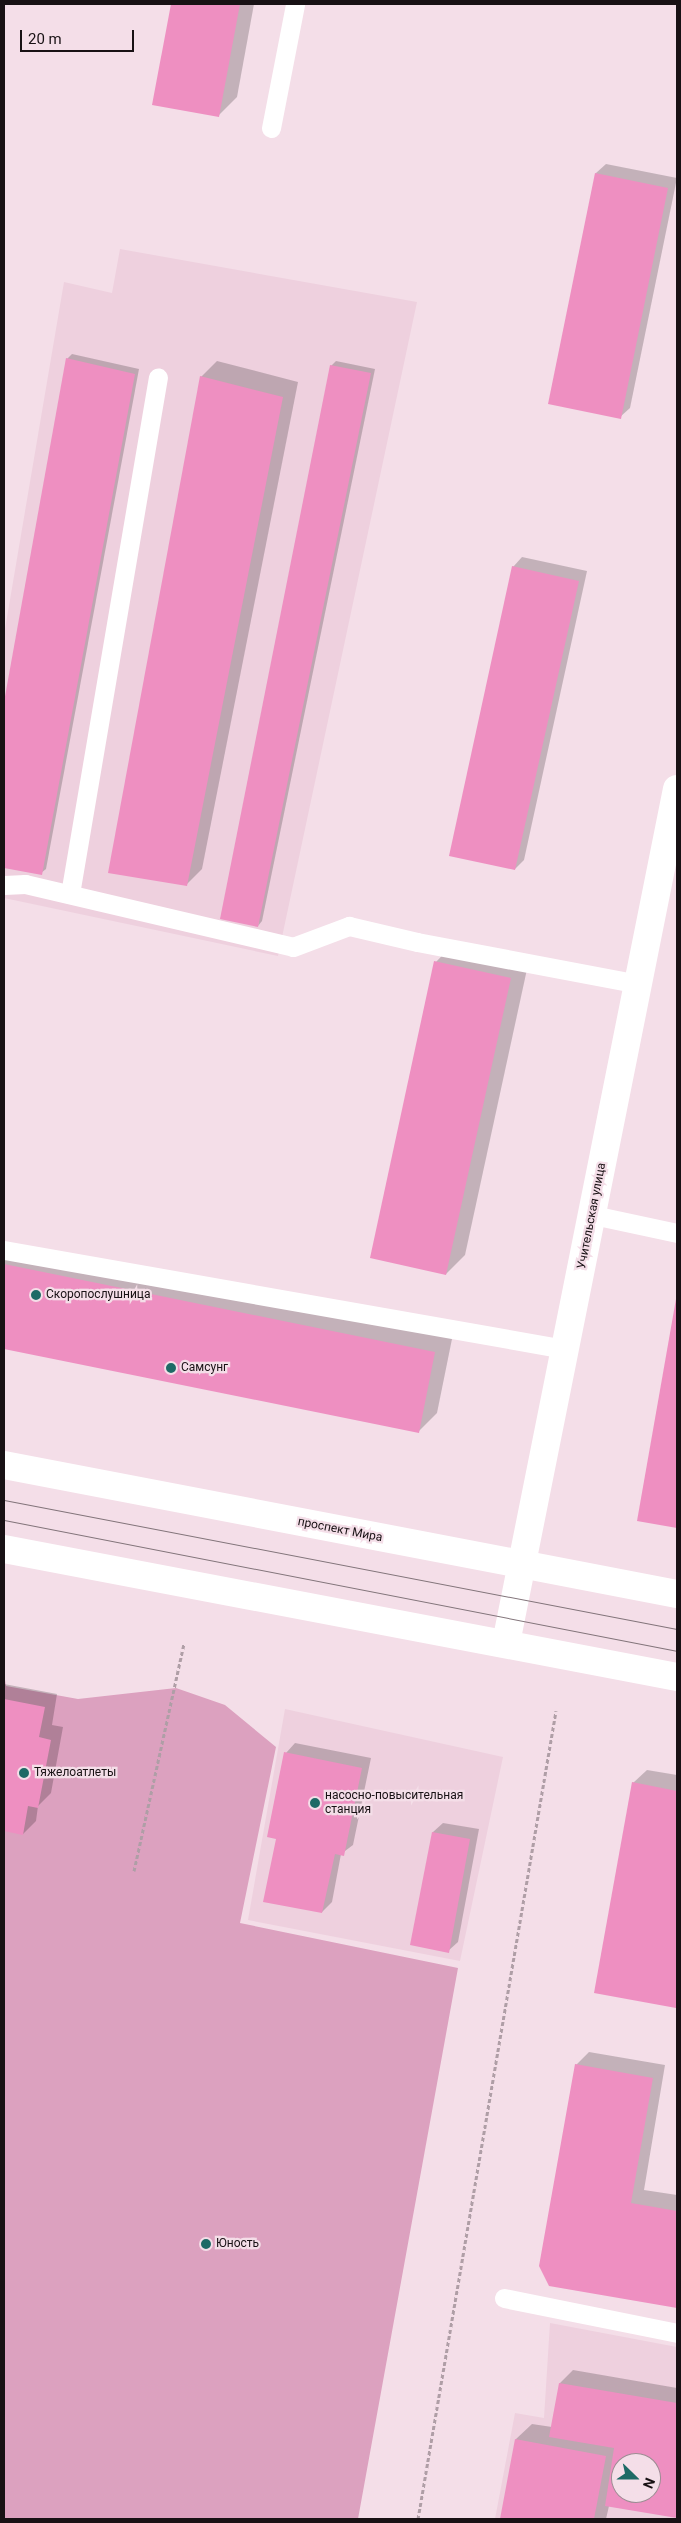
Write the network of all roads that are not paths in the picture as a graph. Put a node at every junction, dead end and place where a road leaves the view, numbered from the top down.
1 (295, 4) edge
2 (271, 128) dead end
3 (158, 377) dead end
4 (677, 789) edge
5 (4, 885) edge
6 (70, 894) junction
7 (639, 984) junction
8 (593, 1215) junction
9 (677, 1233) edge
10 (4, 1250) edge
11 (565, 1349) junction
12 (4, 1465) edge
13 (4, 1549) edge
14 (522, 1565) junction
15 (677, 1594) edge
16 (506, 1643) junction
17 (677, 1677) edge
18 (504, 2298) dead end
19 (677, 2332) edge

1 - 2 lane
3 - 6 lane
4 - 7 main road, Учительская улица
5 - 6 lane
6 - 7 lane
7 - 8 main road, Учительская улица
8 - 9 lane
8 - 11 main road, Учительская улица
10 - 11 lane
11 - 14 main road, Учительская улица
12 - 14 main road, проспект Мира
13 - 16 main road
14 - 15 main road, проспект Мира
14 - 16 main road, Учительская улица
16 - 17 main road
18 - 19 lane

